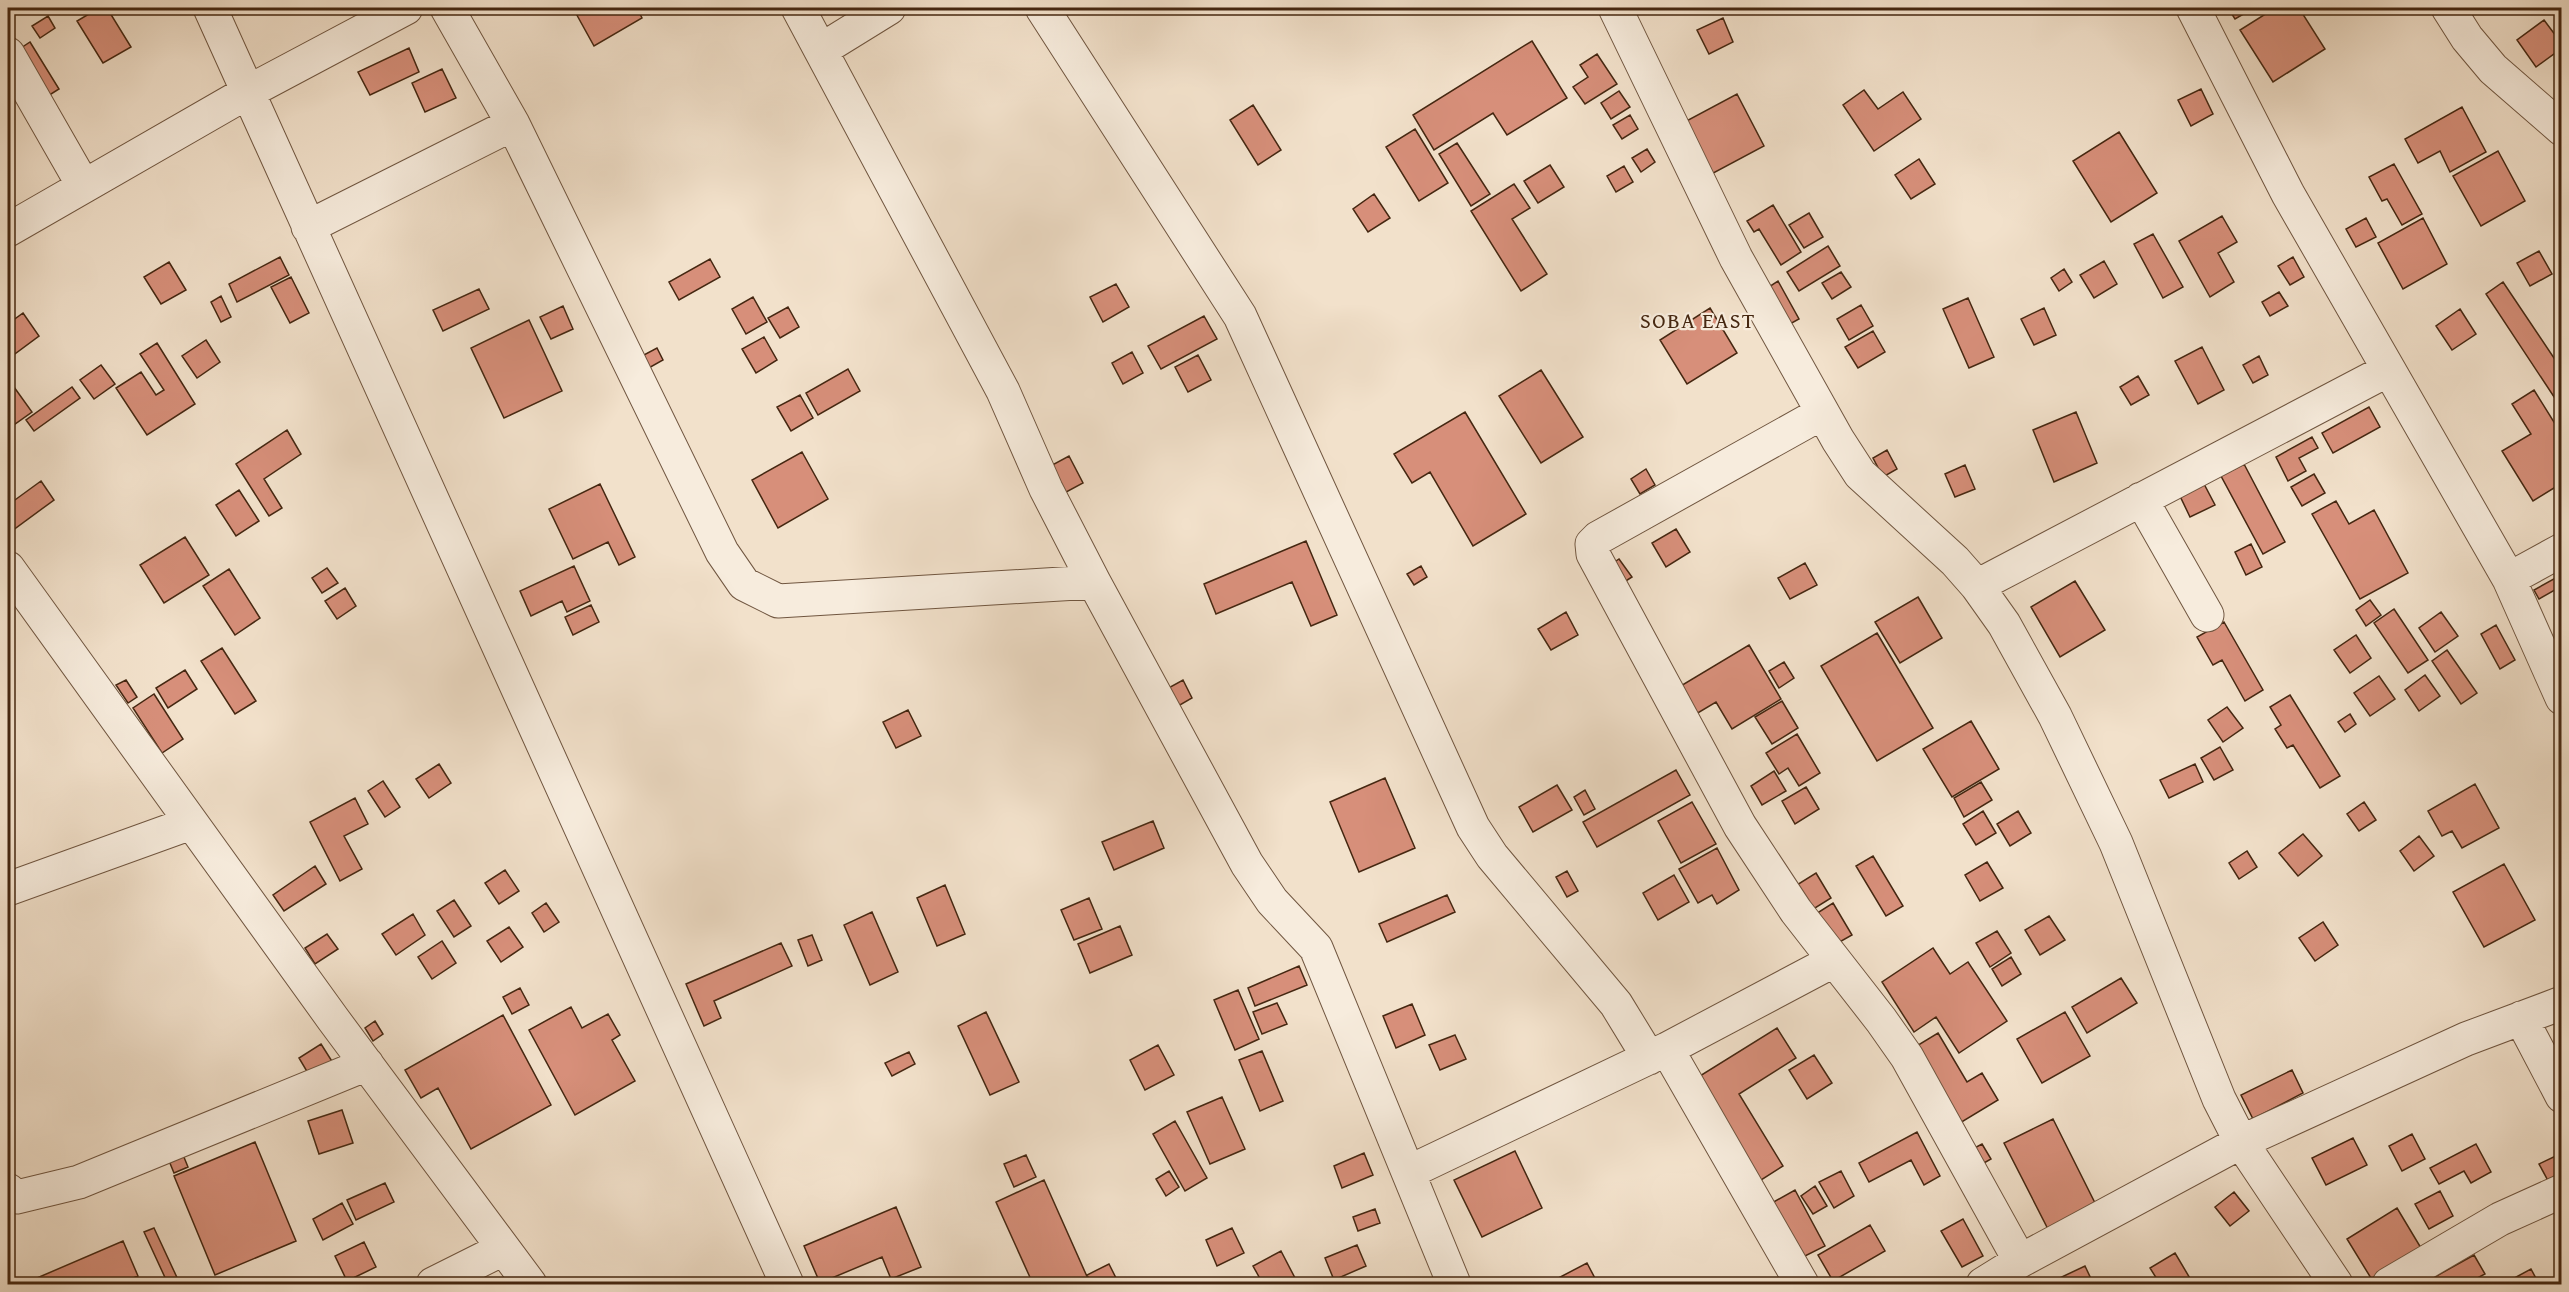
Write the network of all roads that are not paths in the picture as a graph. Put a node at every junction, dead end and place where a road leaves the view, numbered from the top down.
1 (210, 8) edge
2 (406, 8) edge
3 (447, 8) edge
4 (798, 8) edge
5 (889, 8) edge
6 (1042, 8) edge
7 (1615, 8) edge
8 (2193, 8) edge
9 (2448, 8) edge
10 (821, 50) junction
11 (8, 54) edge
12 (248, 92) junction
13 (513, 124) junction
14 (2562, 129) edge
15 (83, 185) junction
16 (308, 227) junction
17 (8, 230) edge
18 (2388, 370) junction
19 (1822, 413) junction
20 (2141, 499) junction
21 (2562, 550) edge
22 (8, 568) edge
23 (2510, 579) junction
24 (1094, 582) junction
25 (1977, 586) junction
26 (2207, 615) dead end
27 (2562, 698) edge
28 (192, 823) junction
29 (8, 889) edge
30 (1833, 961) junction
31 (2562, 1003) edge
32 (2521, 1018) junction
33 (1658, 1053) junction
34 (367, 1064) junction
35 (2562, 1096) edge
36 (2241, 1142) junction
37 (1409, 1173) junction
38 (8, 1190) edge
39 (2562, 1191) edge
40 (503, 1249) junction
41 (2020, 1261) junction
42 (1989, 1283) edge
43 (434, 1284) edge
44 (530, 1284) edge
45 (787, 1284) edge
46 (1454, 1284) edge
47 (1802, 1284) edge
48 (2336, 1284) edge
49 (2389, 1284) edge

1 - 12 street
2 - 12 street
3 - 13 street
4 - 10 street
5 - 10 street
6 - 33 street
7 - 19 street
8 - 18 street
9 - 14 street
10 - 24 street
11 - 15 street
12 - 15 street
12 - 16 street
13 - 16 street
13 - 24 street
15 - 17 street
16 - 45 street
18 - 20 street
18 - 23 street
19 - 25 street
19 - 30 street
20 - 25 street
20 - 26 street
21 - 23 street
22 - 28 street
23 - 27 street
24 - 37 street
25 - 36 street
28 - 29 street
28 - 34 street
30 - 33 street
30 - 41 street
31 - 32 street
32 - 35 street
32 - 36 street
33 - 37 street
33 - 47 street
34 - 38 street
34 - 40 street
36 - 41 street
36 - 48 street
37 - 46 street
39 - 49 street
40 - 43 street
40 - 44 street
41 - 42 street

